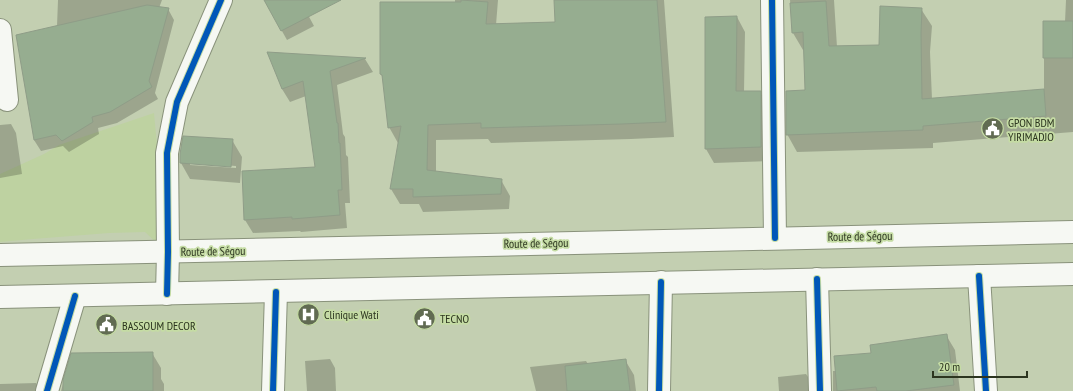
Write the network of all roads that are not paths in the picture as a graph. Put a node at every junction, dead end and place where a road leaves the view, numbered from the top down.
1 (221, 0) edge
2 (772, 0) edge
3 (0, 30) edge
4 (7, 100) dead end
5 (1073, 232) edge
6 (775, 238) junction
7 (168, 252) junction
8 (0, 255) edge
9 (1073, 274) edge
10 (979, 276) junction
11 (817, 279) junction
12 (661, 282) junction
13 (276, 292) junction
14 (167, 294) junction
15 (74, 296) junction
16 (0, 297) edge
17 (47, 391) edge
18 (273, 391) edge
19 (659, 391) edge
20 (820, 391) edge
21 (986, 391) edge

1 - 7 main road
2 - 6 main road
3 - 4 main road
5 - 6 main road, Route de Ségou
6 - 7 main road, Route de Ségou
7 - 8 main road, Route de Ségou
7 - 14 main road
9 - 10 main road
10 - 11 main road
10 - 21 main road
11 - 12 main road
11 - 20 main road
12 - 13 main road
12 - 19 main road
13 - 14 main road
13 - 18 main road
14 - 15 main road
15 - 16 main road
15 - 17 main road

